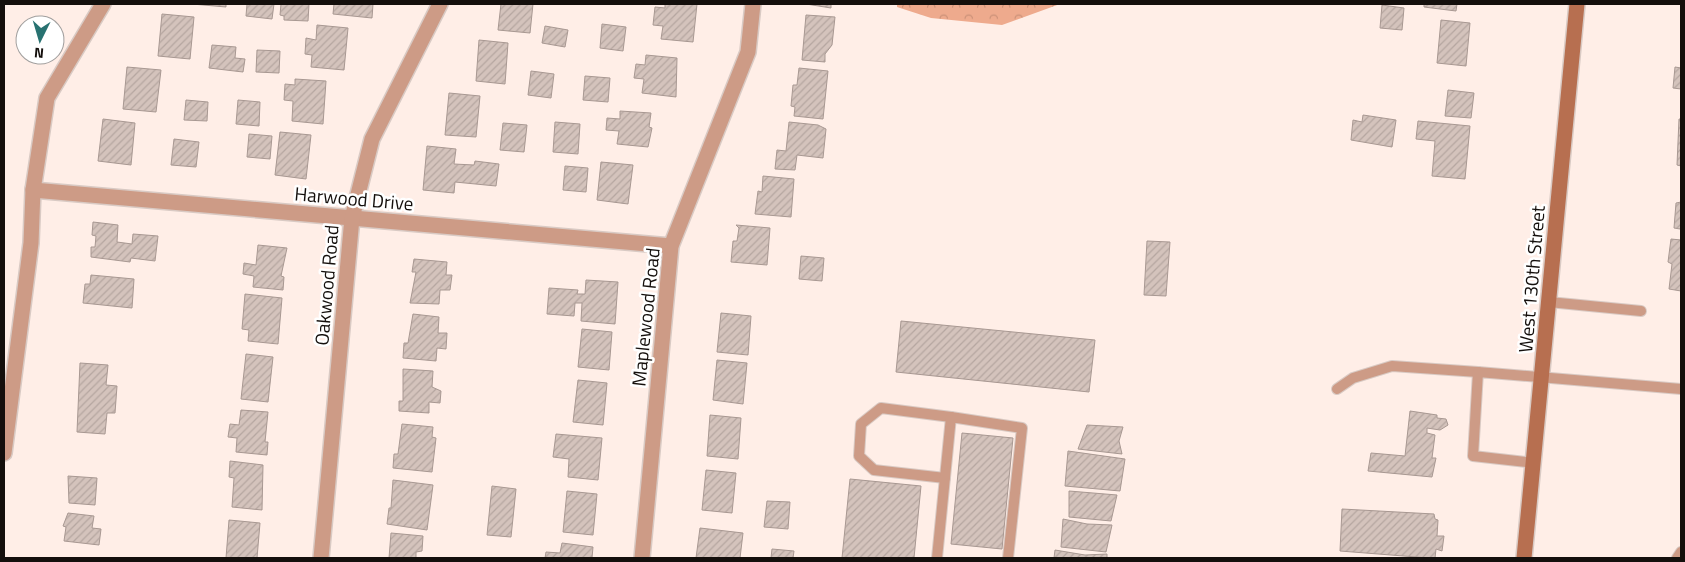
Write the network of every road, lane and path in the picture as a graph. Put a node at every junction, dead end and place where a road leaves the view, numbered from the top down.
1 (103, 4) edge
2 (440, 4) edge
3 (753, 4) edge
4 (1577, 4) edge
5 (33, 190) junction
6 (352, 218) junction
7 (671, 246) junction
8 (1549, 302) junction
9 (1640, 311) dead end
10 (1478, 372) junction
11 (1542, 377) junction
12 (1337, 389) dead end
13 (1681, 389) edge
14 (951, 417) junction
15 (5, 426) edge
16 (4, 453) edge
17 (1534, 463) junction
18 (945, 478) junction
19 (1681, 552) edge
20 (321, 558) edge
21 (642, 558) edge
22 (937, 558) edge
23 (1008, 558) edge
24 (1524, 558) edge
25 (1677, 558) edge

1 - 5 street
2 - 6 street, Oakwood Road
3 - 7 street, Maplewood Road
4 - 8 main road, West 130th Street
5 - 6 street, Harwood Drive
5 - 15 street
6 - 7 street, Harwood Drive
6 - 20 street, Oakwood Road
7 - 21 street, Maplewood Road
8 - 9 lane
8 - 11 main road, West 130th Street
10 - 11 lane
10 - 12 lane
10 - 17 lane
11 - 13 lane
11 - 17 main road, West 130th Street
14 - 18 lane
14 - 18 lane
14 - 23 lane
15 - 16 street
17 - 24 main road, West 130th Street
18 - 22 lane
19 - 25 lane

